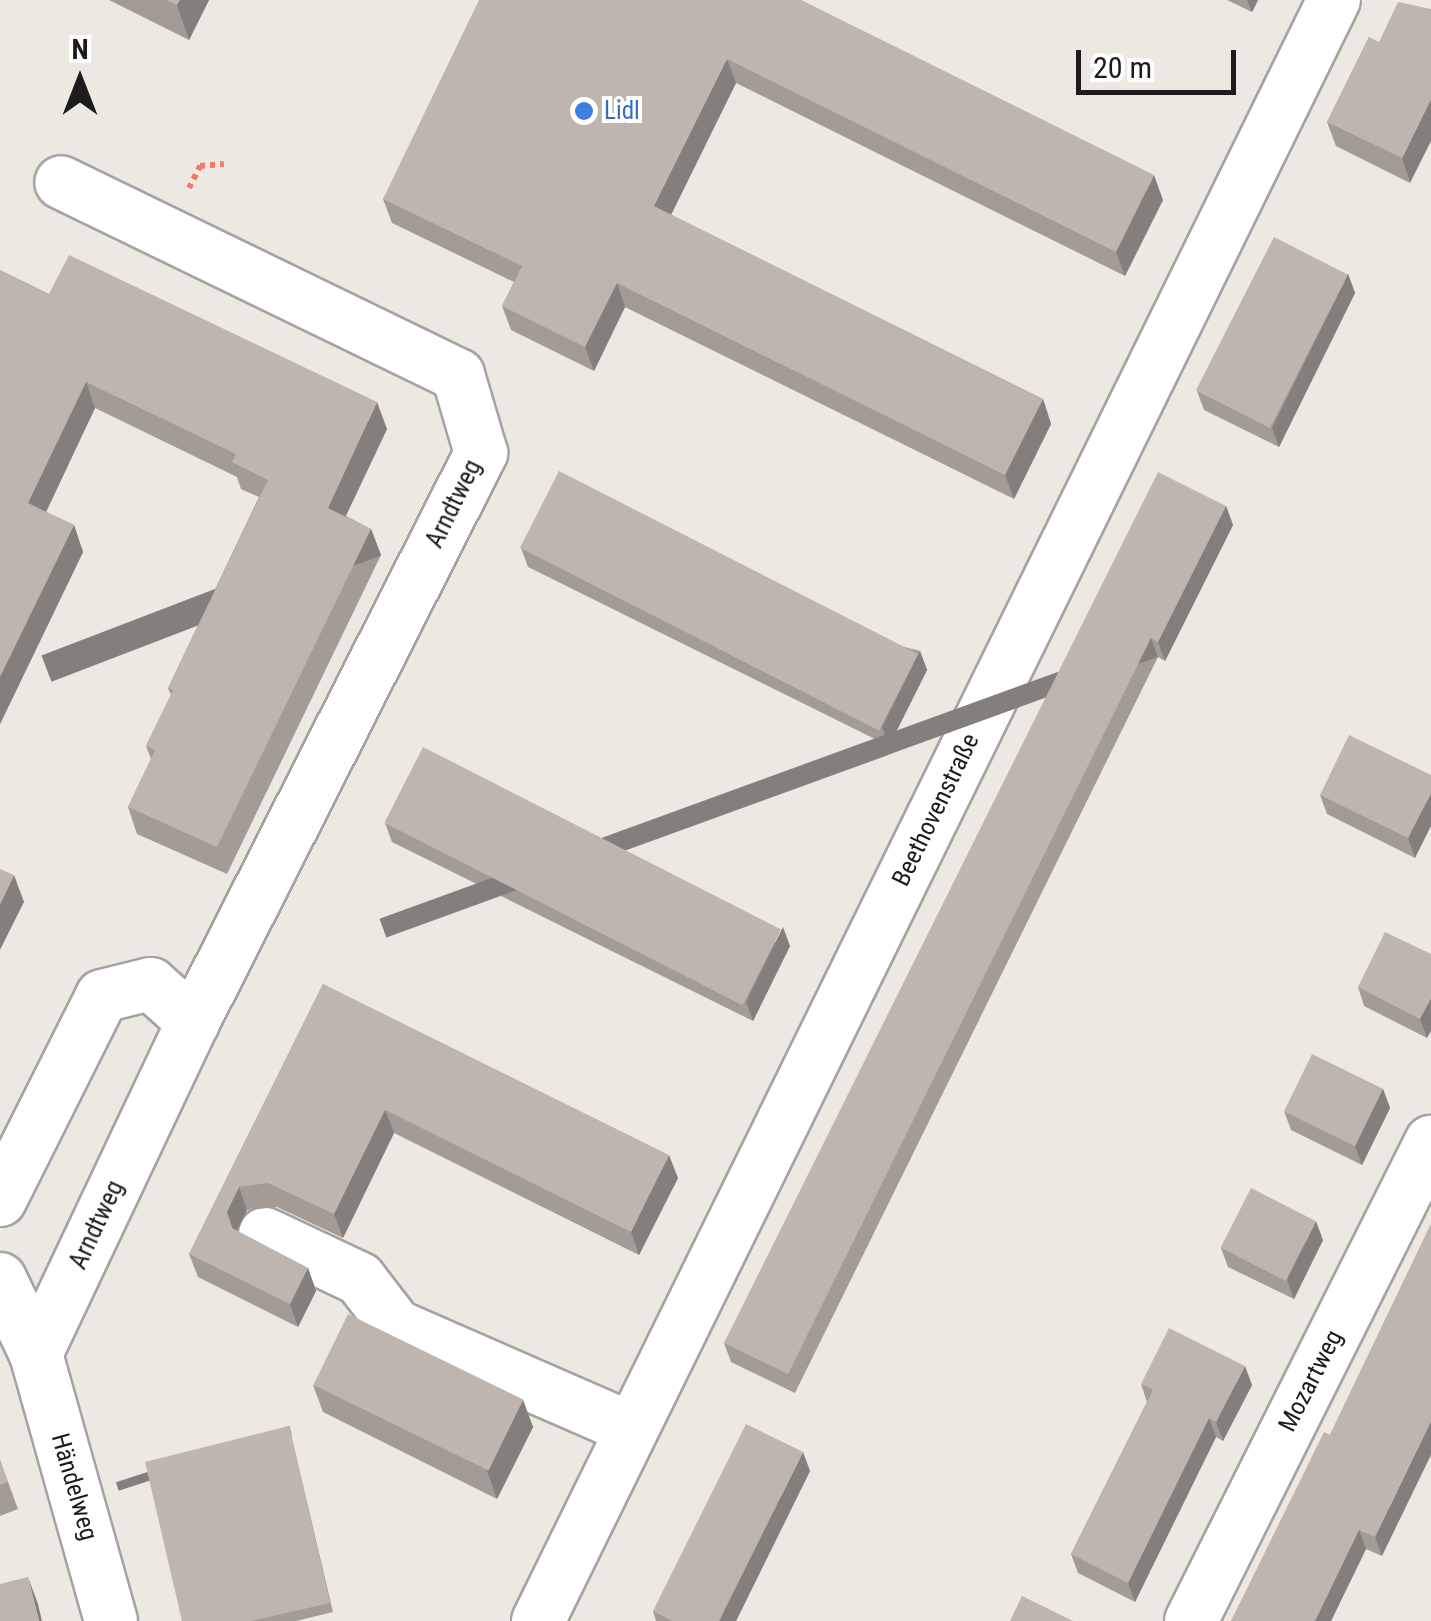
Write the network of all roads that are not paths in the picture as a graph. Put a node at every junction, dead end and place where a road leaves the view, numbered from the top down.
1 (1334, 0) edge
2 (61, 182) dead end
3 (193, 1022) junction
4 (1431, 1142) edge
5 (0, 1200) edge
6 (266, 1234) dead end
7 (0, 1280) edge
8 (36, 1354) junction
9 (632, 1429) junction
10 (111, 1621) edge
11 (538, 1621) edge
12 (1192, 1621) edge

1 - 9 street, Beethovenstraße
2 - 3 street, Arndtweg
3 - 5 street
3 - 8 street, Arndtweg
4 - 12 street, Mozartweg
6 - 9 street
7 - 8 street
8 - 10 street, Händelweg
9 - 11 street, Beethovenstraße

